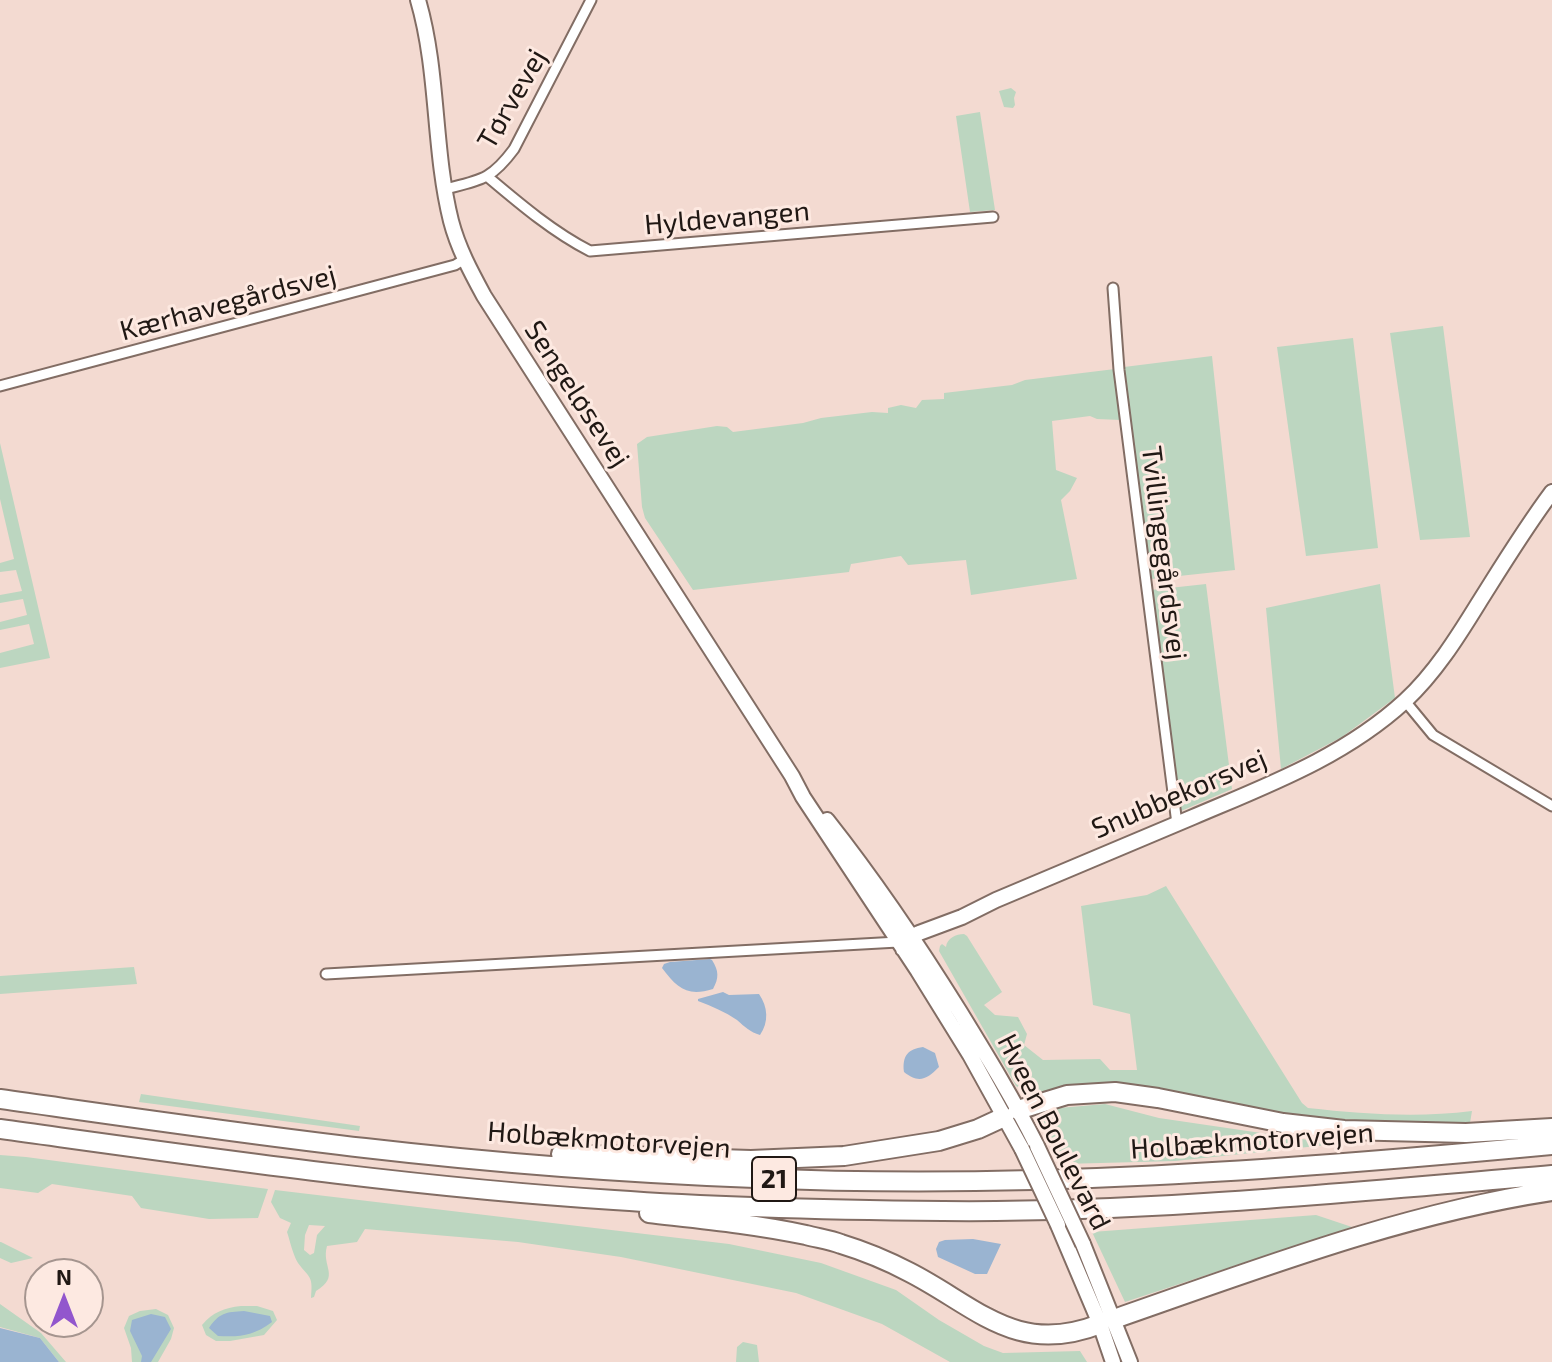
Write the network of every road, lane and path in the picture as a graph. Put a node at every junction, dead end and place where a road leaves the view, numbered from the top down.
1 (418, 0) edge
2 (591, 0) edge
3 (488, 177) junction
4 (445, 189) junction
5 (993, 217) dead end
6 (465, 259) junction
7 (1113, 288) dead end
8 (0, 386) edge
9 (1552, 492) edge
10 (1405, 701) junction
11 (792, 776) junction
12 (1552, 806) edge
13 (1177, 824) junction
14 (916, 942) junction
15 (900, 946) junction
16 (326, 974) dead end
17 (0, 1099) edge
18 (1011, 1113) junction
19 (1552, 1128) edge
20 (0, 1129) edge
21 (1552, 1145) edge
22 (1029, 1148) junction
23 (478, 1159) junction
24 (1552, 1175) edge
25 (1552, 1191) edge
26 (617, 1201) junction
27 (1107, 1321) junction
28 (1113, 1362) edge
29 (1130, 1362) edge

1 - 4 street, Sengeløsevej
2 - 3 street, Tørvevej
3 - 4 street, Tørvevej
3 - 5 street, Hyldevangen
4 - 6 street, Sengeløsevej
6 - 8 street, Kærhavegårdsvej
6 - 11 street, Sengeløsevej
7 - 13 street, Tvillingegårdsvej
9 - 10 street, Snubbekorsvej
10 - 12 street
10 - 13 street, Snubbekorsvej
11 - 14 street, Sengeløsevej
11 - 15 street, Sengeløsevej
13 - 14 street, Snubbekorsvej
14 - 15 street
14 - 18 street, Hveen Boulevard
15 - 16 street
15 - 18 street, Hveen Boulevard
17 - 23 highway, Holbækmotorvejen / 21
18 - 19 highway
18 - 22 street, Hveen Boulevard
18 - 23 highway
20 - 26 highway, Holbækmotorvejen / 21
21 - 23 highway, Holbækmotorvejen / 21
22 - 27 street, Hveen Boulevard, bridge
22 - 27 street, Hveen Boulevard, bridge
24 - 26 highway, Holbækmotorvejen / 21
25 - 27 highway
26 - 27 highway
27 - 28 street, Hveen Boulevard
27 - 29 street, Hveen Boulevard

